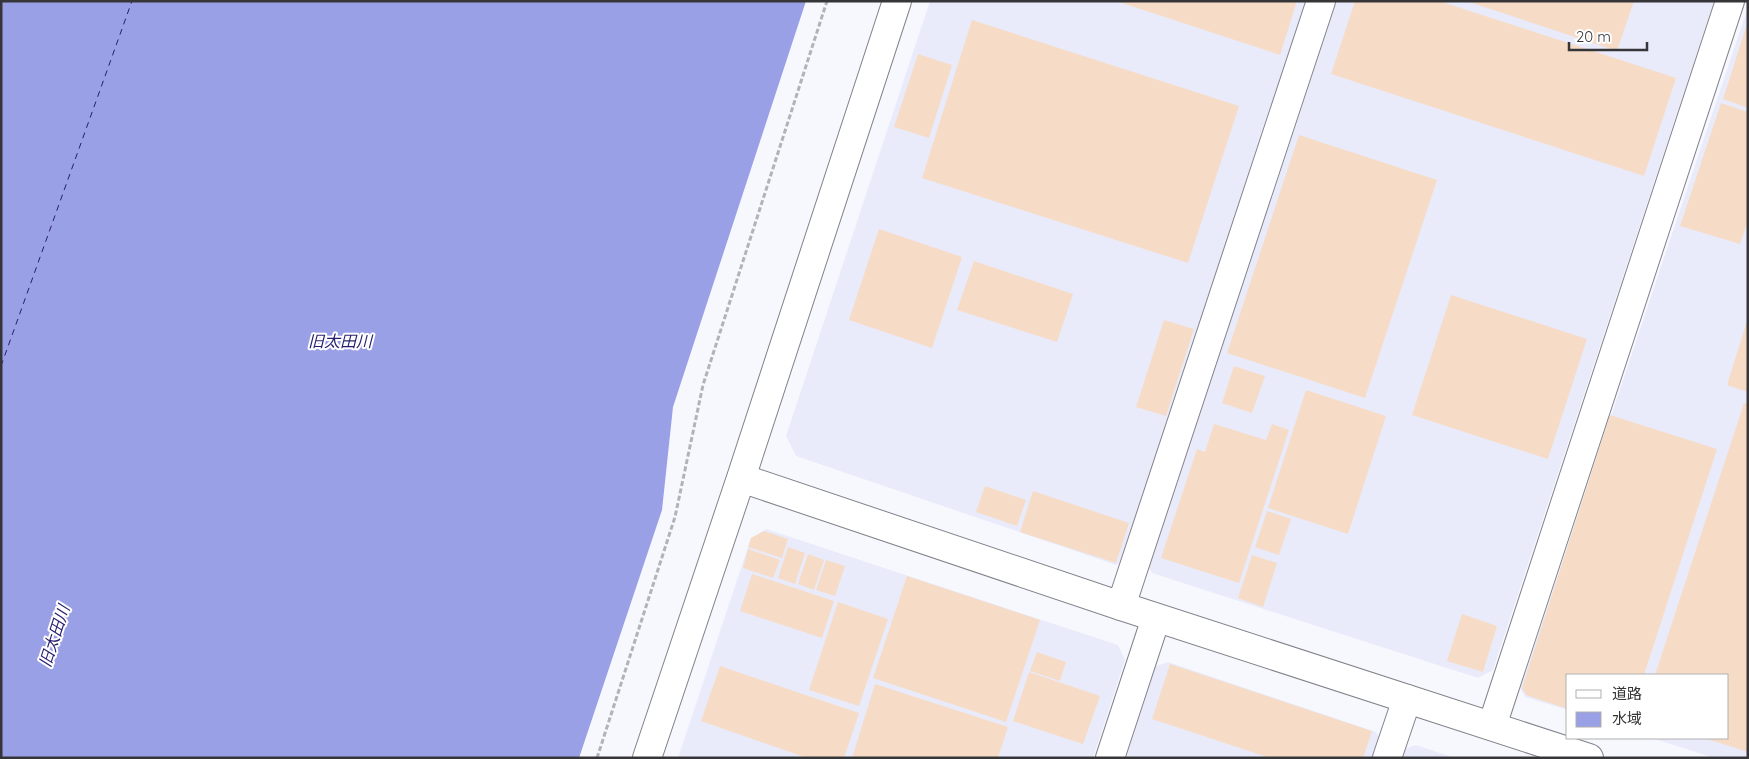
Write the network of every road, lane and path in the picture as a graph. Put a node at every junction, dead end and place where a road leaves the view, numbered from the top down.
1 (827, 1) edge
2 (897, 1) edge
3 (1322, 1) edge
4 (1730, 1) edge
5 (741, 478) junction
6 (1121, 606) junction
7 (1156, 618) junction
8 (1407, 699) junction
9 (1492, 726) junction
10 (597, 758) edge
11 (646, 758) edge
12 (1110, 758) edge
13 (1387, 758) edge
14 (1589, 758) edge

1 - 10 path
2 - 5 street
3 - 6 street
4 - 9 street
5 - 6 street
5 - 11 street
6 - 7 street
7 - 8 street
7 - 12 street
8 - 9 street
8 - 13 street
9 - 14 street

